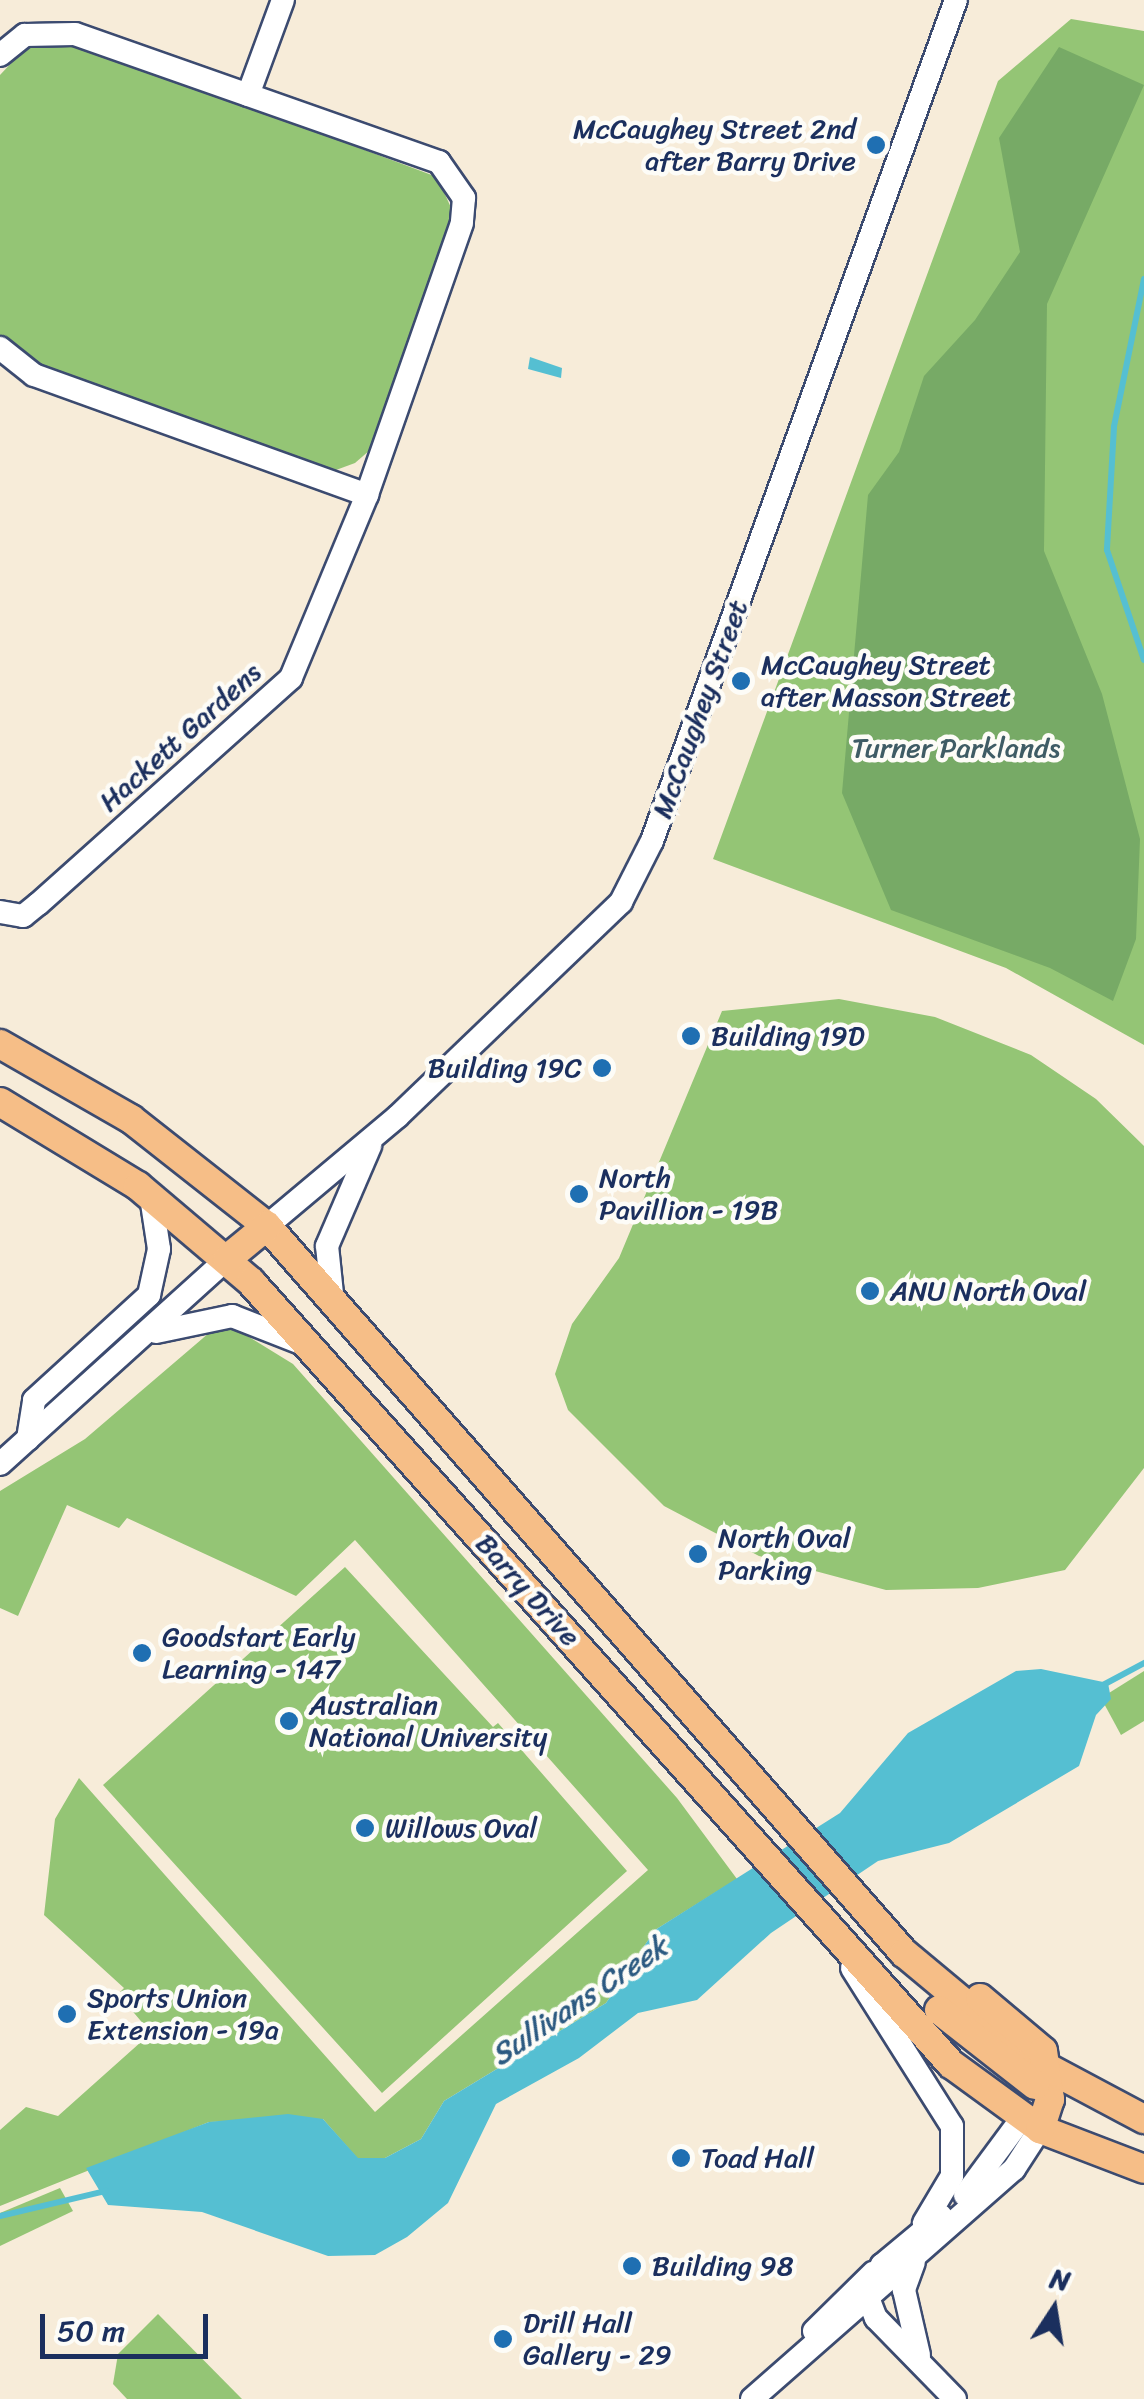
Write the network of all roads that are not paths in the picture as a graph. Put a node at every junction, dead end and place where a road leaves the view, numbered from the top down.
1 (282, 0) edge
2 (952, 4) edge
3 (0, 55) edge
4 (248, 96) junction
5 (0, 348) edge
6 (367, 494) junction
7 (0, 912) edge
8 (0, 1044) edge
9 (0, 1102) edge
10 (373, 1138) junction
11 (151, 1196) junction
12 (267, 1226) junction
13 (227, 1259) junction
14 (332, 1294) junction
15 (136, 1343) junction
16 (317, 1352) junction
17 (28, 1440) junction
18 (0, 1464) edge
19 (847, 1884) junction
20 (822, 1926) junction
21 (1048, 2070) junction
22 (1039, 2114) junction
23 (1141, 2118) edge
24 (1144, 2169) edge
25 (922, 2240) junction
26 (882, 2265) junction
27 (868, 2303) junction
28 (929, 2370) junction
29 (778, 2377) junction
30 (752, 2399) edge
31 (955, 2399) edge

1 - 4 street
2 - 10 street, McCaughey Street
3 - 4 street, Hackett Gardens
4 - 6 street, Hackett Gardens
5 - 6 street
6 - 7 street, Hackett Gardens
8 - 12 main road, Barry Drive
9 - 11 main road, Barry Drive
10 - 12 street, McCaughey Street
10 - 14 street
11 - 13 main road, Barry Drive
11 - 17 street
12 - 13 main road, McCaughey Street
12 - 14 main road, Barry Drive
13 - 15 street
13 - 16 main road, Barry Drive
14 - 19 main road, Barry Drive
15 - 16 street
15 - 17 street
16 - 20 main road, Barry Drive
17 - 18 street
19 - 21 main road
19 - 22 main road, Barry Drive
20 - 22 main road, Barry Drive
20 - 25 street
21 - 22 main road
21 - 23 main road
22 - 23 main road
22 - 24 main road, Barry Drive
22 - 25 street
25 - 26 street
25 - 27 street
25 - 28 street
26 - 27 street
26 - 29 street
27 - 28 street
27 - 29 street
28 - 31 street
29 - 30 street

